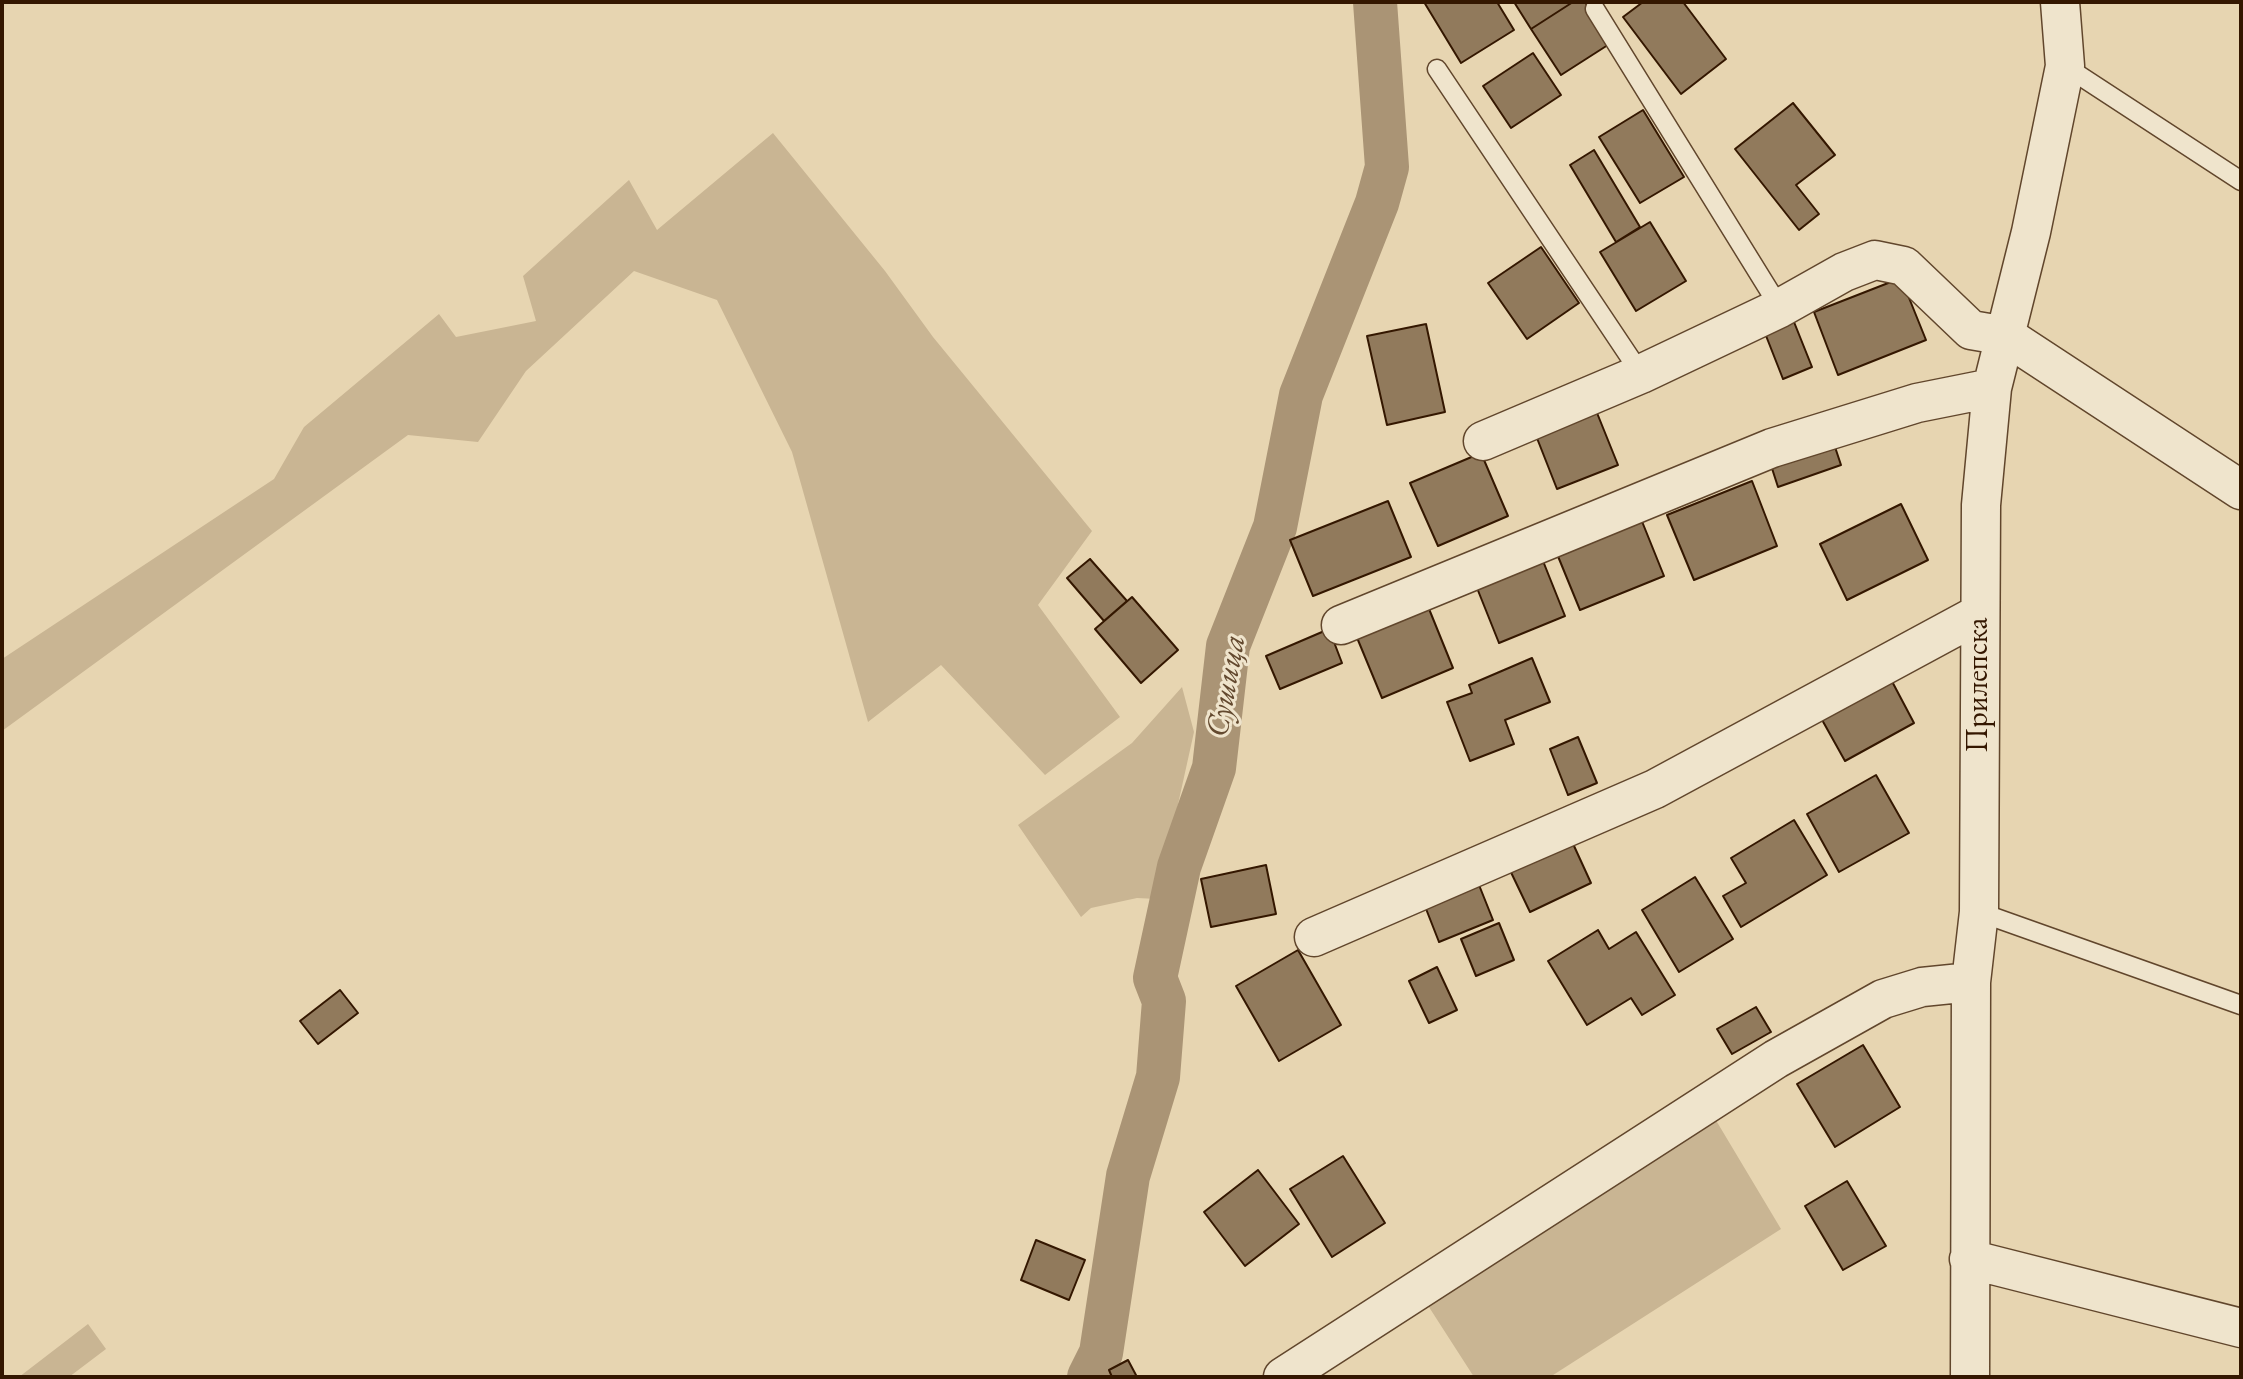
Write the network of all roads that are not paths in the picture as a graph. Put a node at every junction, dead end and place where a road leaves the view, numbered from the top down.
1 (2060, 2) edge
2 (1595, 9) dead end
3 (2065, 66) junction
4 (1437, 69) dead end
5 (2241, 181) edge
6 (1780, 308) junction
7 (2006, 336) junction
8 (1641, 374) junction
9 (1992, 388) junction
10 (1483, 441) dead end
11 (2241, 490) edge
12 (1979, 614) junction
13 (1341, 625) dead end
14 (1979, 912) junction
15 (1314, 937) dead end
16 (1971, 982) junction
17 (2241, 1005) edge
18 (1969, 1259) junction
19 (2241, 1328) edge
20 (1283, 1377) edge
21 (1970, 1377) edge

1 - 3 street, Прилепска
2 - 6 lane
3 - 5 lane
3 - 7 street, Прилепска
4 - 8 lane
6 - 7 street
6 - 8 street
7 - 9 street, Прилепска
7 - 11 street
8 - 10 street
9 - 12 street, Прилепска
9 - 13 street
12 - 14 street, Прилепска
12 - 15 street
14 - 16 street, Прилепска
14 - 17 lane
16 - 18 street, Прилепска
16 - 20 street
18 - 19 street
18 - 21 street, Прилепска

